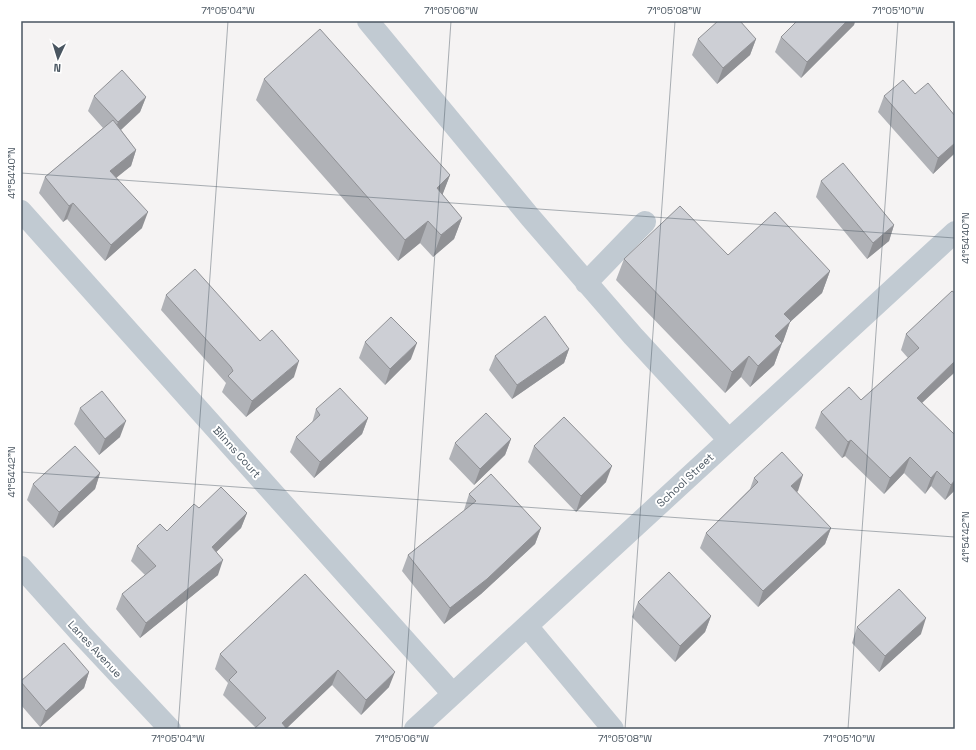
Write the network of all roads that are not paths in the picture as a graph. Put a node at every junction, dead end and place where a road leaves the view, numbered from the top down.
1 (368, 21) edge
2 (21, 211) edge
3 (645, 222) dead end
4 (955, 232) edge
5 (586, 283) junction
6 (729, 440) junction
7 (21, 566) edge
8 (527, 626) junction
9 (453, 694) junction
10 (170, 729) edge
11 (415, 729) edge
12 (613, 729) edge

1 - 5 street
2 - 9 street, Blinns Court
3 - 5 street
4 - 6 street, School Street
5 - 6 street
6 - 8 street, School Street
7 - 10 street, Lanes Avenue
8 - 9 street, School Street
8 - 12 street
9 - 11 street, School Street

